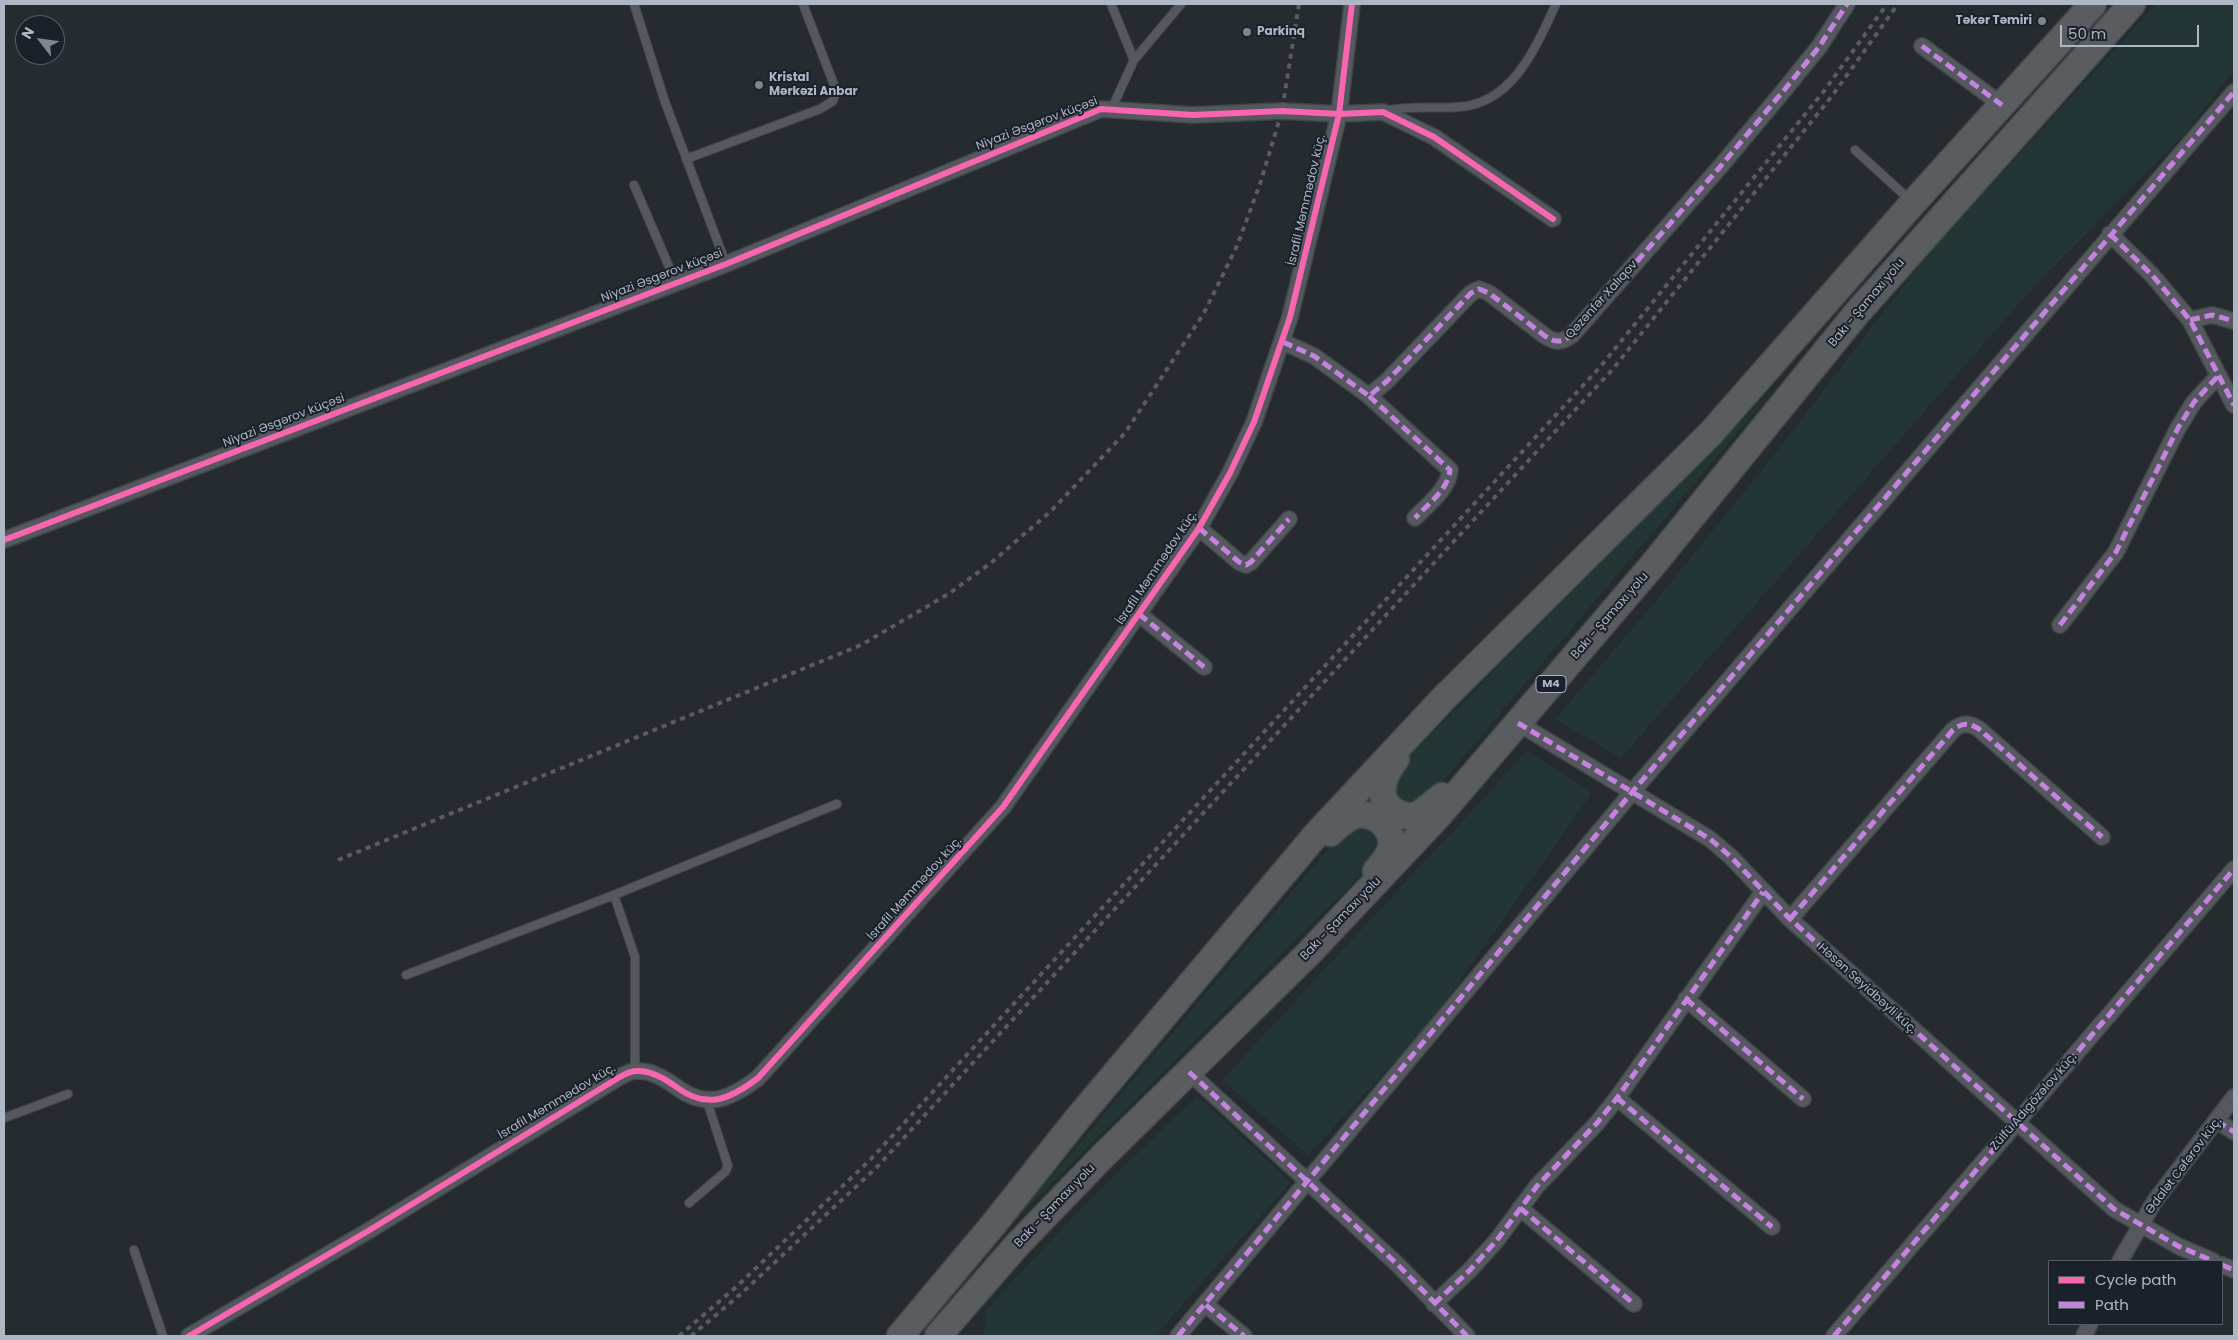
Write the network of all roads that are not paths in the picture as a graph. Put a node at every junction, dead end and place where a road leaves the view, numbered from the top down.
1 (634, 4) edge
2 (803, 4) edge
3 (1111, 4) edge
4 (1180, 4) edge
5 (1352, 4) edge
6 (1556, 4) edge
7 (1847, 4) edge
8 (2093, 4) edge
9 (2132, 4) edge
10 (1922, 46) dead end
11 (1134, 60) junction
12 (2234, 92) edge
13 (2002, 105) junction
14 (1112, 108) junction
15 (1383, 112) junction
16 (1339, 114) junction
17 (1855, 150) dead end
18 (686, 158) junction
19 (634, 185) dead end
20 (1913, 204) junction
21 (1553, 218) dead end
22 (2110, 234) junction
23 (726, 264) junction
24 (676, 283) junction
25 (2190, 320) junction
26 (2234, 321) edge
27 (1283, 342) junction
28 (2218, 376) junction
29 (1369, 396) junction
30 (2234, 405) edge
31 (1414, 518) dead end
32 (1288, 519) dead end
33 (1199, 528) junction
34 (4, 540) edge
35 (1140, 614) junction
36 (2060, 625) dead end
37 (1204, 667) dead end
38 (1443, 699) junction
39 (1518, 723) junction
40 (1498, 746) junction
41 (1633, 790) junction
42 (837, 804) dead end
43 (2102, 837) dead end
44 (2234, 869) edge
45 (1763, 892) junction
46 (614, 895) junction
47 (1262, 901) junction
48 (1790, 919) junction
49 (1309, 953) junction
50 (406, 975) dead end
51 (1686, 999) junction
52 (635, 1071) junction
53 (1189, 1072) junction
54 (68, 1094) dead end
55 (2234, 1097) edge
56 (1617, 1098) junction
57 (1803, 1099) dead end
58 (707, 1101) junction
59 (4, 1118) edge
60 (2217, 1121) junction
61 (2016, 1123) junction
62 (2234, 1132) edge
63 (1308, 1182) junction
64 (689, 1203) dead end
65 (1520, 1208) junction
66 (2140, 1226) junction
67 (1772, 1227) dead end
68 (134, 1250) dead end
69 (2121, 1260) edge
70 (2211, 1260) edge
71 (1434, 1304) junction
72 (1634, 1304) dead end
73 (1206, 1305) junction
74 (163, 1336) edge
75 (190, 1336) edge
76 (900, 1336) edge
77 (938, 1336) edge
78 (1178, 1336) edge
79 (1244, 1336) edge
80 (1467, 1336) edge
81 (1834, 1336) edge

1 - 18 lane
2 - 18 lane
3 - 11 lane
4 - 11 lane
5 - 16 street, İsrafil Məmmədov küç.
6 - 15 lane
7 - 29 street, Qəzənfər Xalıqov
8 - 13 highway
9 - 39 highway, Bakı - Şamaxı yolu / M4
10 - 13 street
11 - 14 lane
12 - 22 street
13 - 20 highway
14 - 16 street, Niyazi Əsgərov küçəsi
14 - 23 street, Niyazi Əsgərov küçəsi
15 - 16 street, Niyazi Əsgərov küçəsi
15 - 21 street
16 - 27 street, İsrafil Məmmədov küç.
17 - 20 lane
18 - 23 lane
19 - 24 lane
20 - 38 highway
22 - 25 street
22 - 41 street
23 - 24 street, Niyazi Əsgərov küçəsi
24 - 34 street, Niyazi Əsgərov küçəsi
25 - 26 street
25 - 28 street
27 - 29 street
27 - 33 street, İsrafil Məmmədov küç.
28 - 30 street
28 - 36 street
29 - 31 street
32 - 33 street
33 - 35 street, İsrafil Məmmədov küç.
35 - 37 street
35 - 58 street, İsrafil Məmmədov küç.
38 - 40 highway
38 - 47 highway
39 - 40 highway, Bakı - Şamaxı yolu / M4
39 - 41 street, Həsən Seyidbəyli küç.
40 - 49 highway, Bakı - Şamaxı yolu / M4
41 - 45 street, Həsən Seyidbəyli küç.
41 - 63 street
42 - 46 lane
43 - 48 street
44 - 61 street, Zülfü Adıgözəlov küç.
45 - 48 street, Həsən Seyidbəyli küç.
45 - 51 street
46 - 50 lane
46 - 52 lane
47 - 49 highway
47 - 76 highway
48 - 61 street, Həsən Seyidbəyli küç.
49 - 53 highway, Bakı - Şamaxı yolu / M4
51 - 56 street
51 - 57 street
52 - 58 street, İsrafil Məmmədov küç.
52 - 75 street, İsrafil Məmmədov küç.
53 - 63 street
53 - 77 highway, Bakı - Şamaxı yolu / M4
54 - 59 lane
55 - 60 street, Ədalət Cəfərov küç.
56 - 65 street
56 - 67 street
58 - 64 lane
60 - 62 street
60 - 66 street, Ədalət Cəfərov küç.
61 - 66 street, Həsən Seyidbəyli küç.
61 - 81 street, Zülfü Adıgözəlov küç.
63 - 71 street
63 - 73 street
65 - 71 street
65 - 72 street
66 - 69 street, Ədalət Cəfərov küç.
66 - 70 street, Həsən Seyidbəyli küç.
68 - 74 lane
71 - 80 street
73 - 78 street
73 - 79 street

